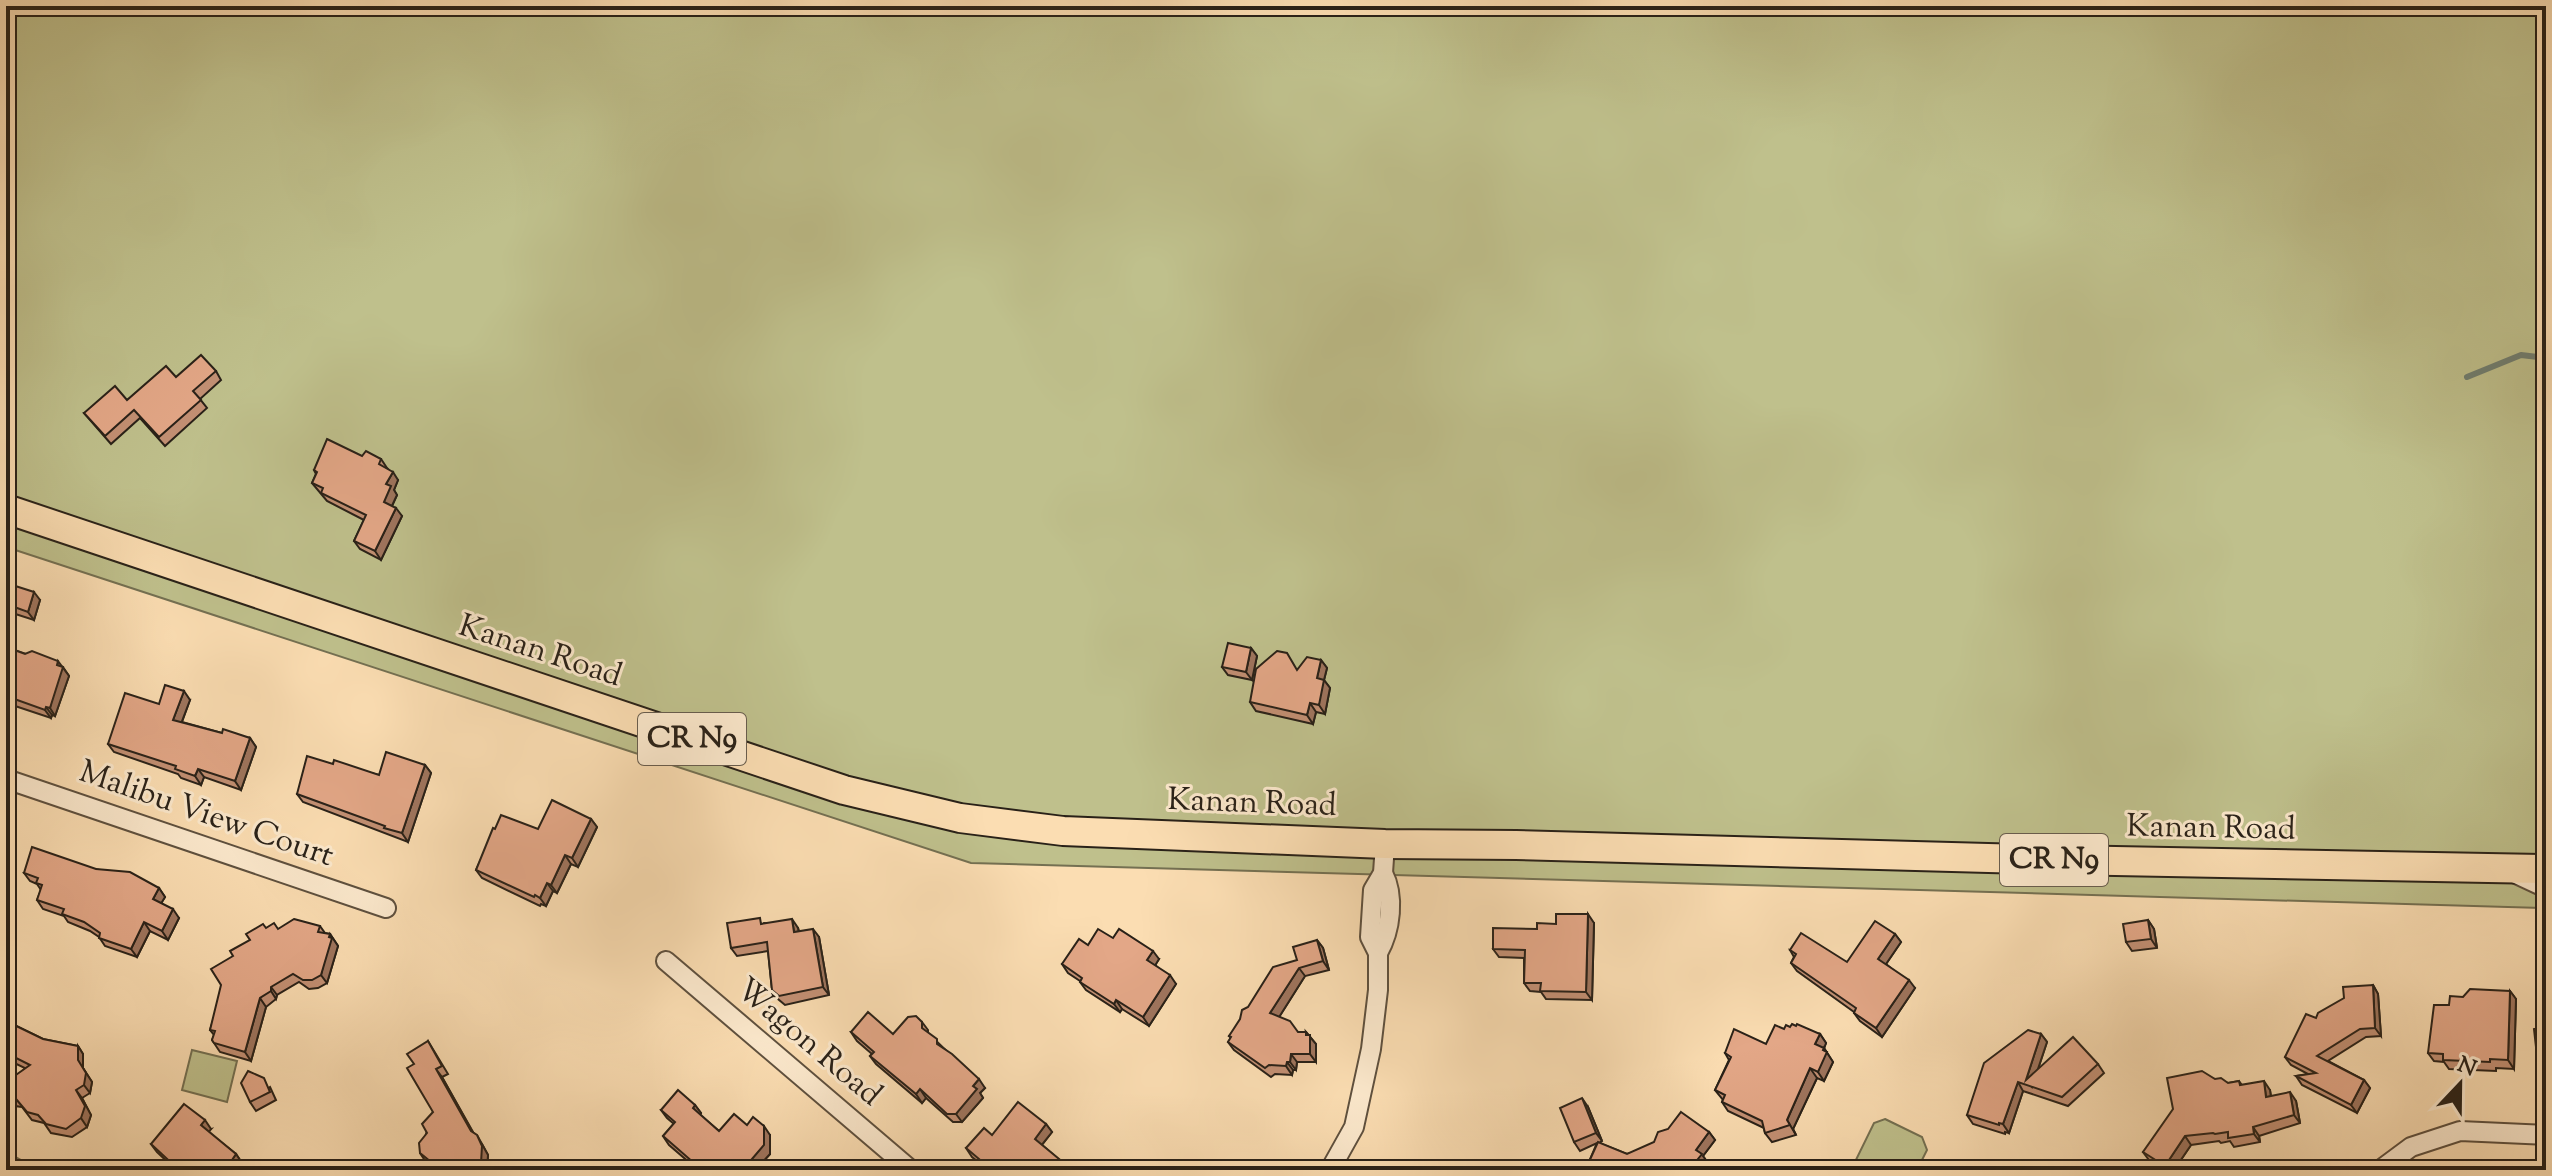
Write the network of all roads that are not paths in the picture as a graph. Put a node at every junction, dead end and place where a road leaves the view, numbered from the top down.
1 (6, 509) edge
2 (6, 779) edge
3 (1385, 844) junction
4 (2506, 869) junction
5 (2546, 869) edge
6 (2546, 888) edge
7 (386, 908) dead end
8 (666, 961) dead end
9 (2546, 1135) edge
10 (911, 1170) edge
11 (1330, 1170) edge
12 (2380, 1170) edge

1 - 3 main road, Kanan Road / CR N9
2 - 7 street, Malibu View Court
3 - 4 main road, Kanan Road / CR N9
3 - 11 street
4 - 5 main road, Kanan Road / CR N9
4 - 6 street
8 - 10 street, Wagon Road
9 - 12 street

